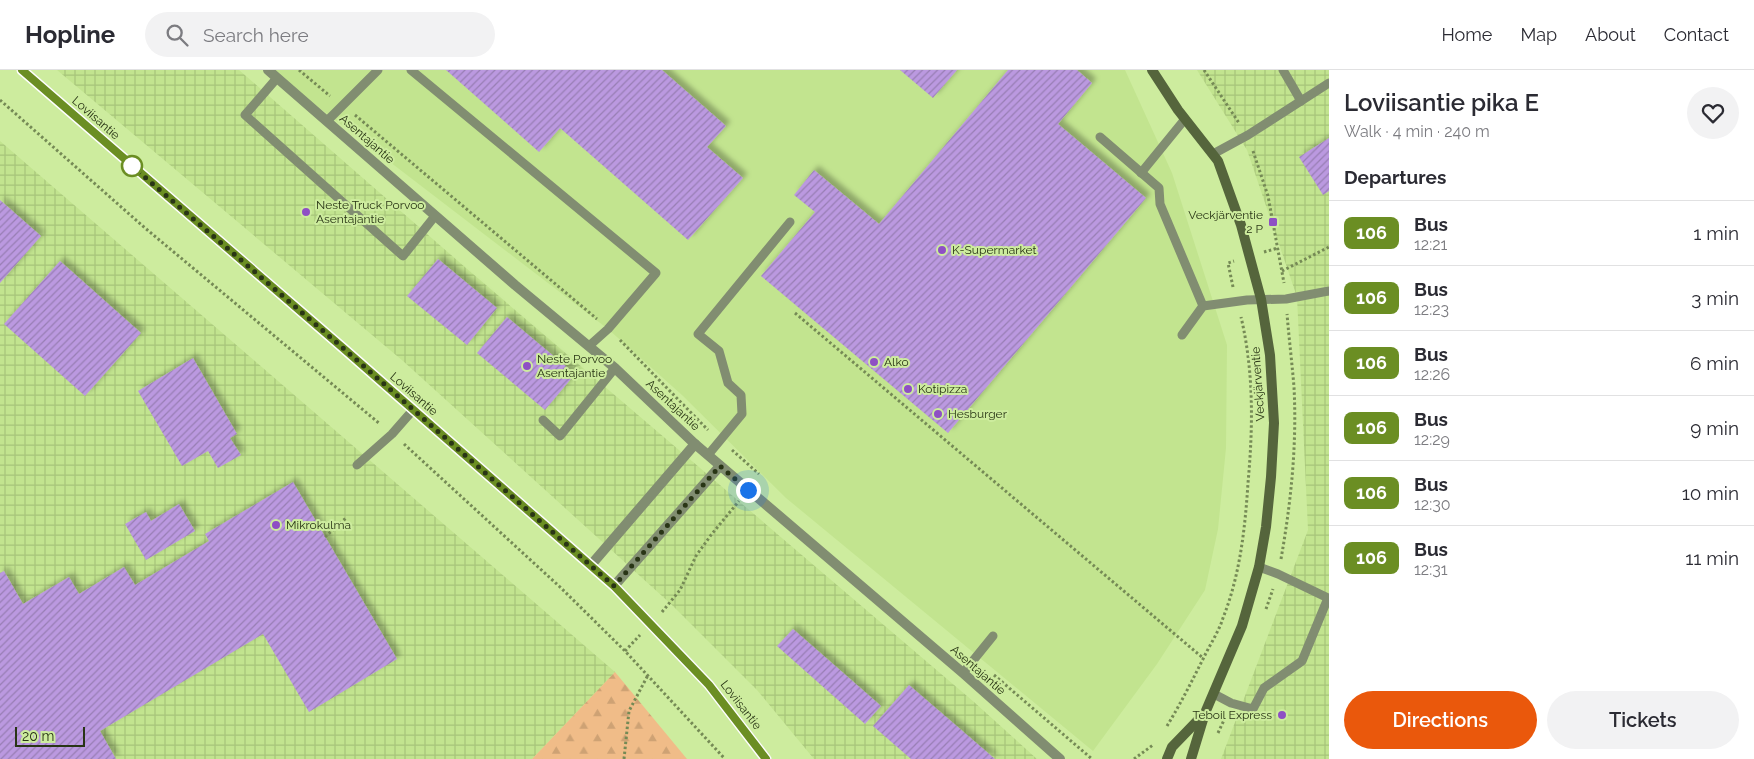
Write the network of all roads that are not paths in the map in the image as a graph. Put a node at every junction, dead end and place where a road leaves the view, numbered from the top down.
1 (22, 70) edge
2 (268, 70) edge
3 (378, 70) edge
4 (411, 70) edge
5 (1152, 70) edge
6 (1283, 70) edge
7 (277, 78) junction
8 (1329, 83) edge
9 (1301, 101) junction
10 (1185, 119) junction
11 (327, 121) junction
12 (1100, 138) dead end
13 (1213, 154) junction
14 (1141, 173) junction
15 (435, 216) junction
16 (790, 222) dead end
17 (1329, 291) edge
18 (1261, 299) junction
19 (1203, 306) junction
20 (1182, 335) dead end
21 (589, 346) junction
22 (615, 368) junction
23 (413, 410) junction
24 (543, 420) dead end
25 (696, 444) junction
26 (708, 455) junction
27 (357, 465) dead end
28 (720, 466) junction
29 (591, 566) junction
30 (1259, 567) junction
31 (614, 586) junction
32 (1329, 597) edge
33 (993, 636) dead end
34 (963, 673) junction
35 (1214, 694) junction
36 (1205, 713) junction
37 (766, 759) edge
38 (1060, 759) edge
39 (1167, 759) edge
40 (1191, 759) edge

1 - 23 main road, Loviisantie
2 - 7 street, Asentajantie
3 - 11 lane
4 - 21 lane
5 - 10 main road, Veckjärventie
6 - 9 lane
7 - 11 street, Asentajantie
7 - 15 lane
8 - 9 lane
9 - 13 lane
10 - 13 main road, Veckjärventie
10 - 14 lane
11 - 15 street, Asentajantie
12 - 14 lane
13 - 18 main road, Veckjärventie
14 - 19 lane
15 - 21 street, Asentajantie
16 - 26 lane
17 - 18 lane
18 - 19 lane
18 - 30 main road, Veckjärventie
19 - 20 lane
21 - 22 street, Asentajantie
22 - 24 lane
22 - 25 street, Asentajantie
23 - 27 lane
23 - 29 main road, Loviisantie
25 - 26 street, Asentajantie
25 - 29 street
26 - 28 street, Asentajantie
28 - 31 street
28 - 34 street, Asentajantie
29 - 31 main road, Loviisantie
30 - 32 lane
30 - 35 main road, Veckjärventie
31 - 37 main road, Loviisantie
32 - 35 lane
33 - 34 lane
34 - 38 street, Asentajantie
35 - 36 main road, Veckjärventie
36 - 39 main road, Veckjärventie
36 - 40 main road, Veckjärventie

